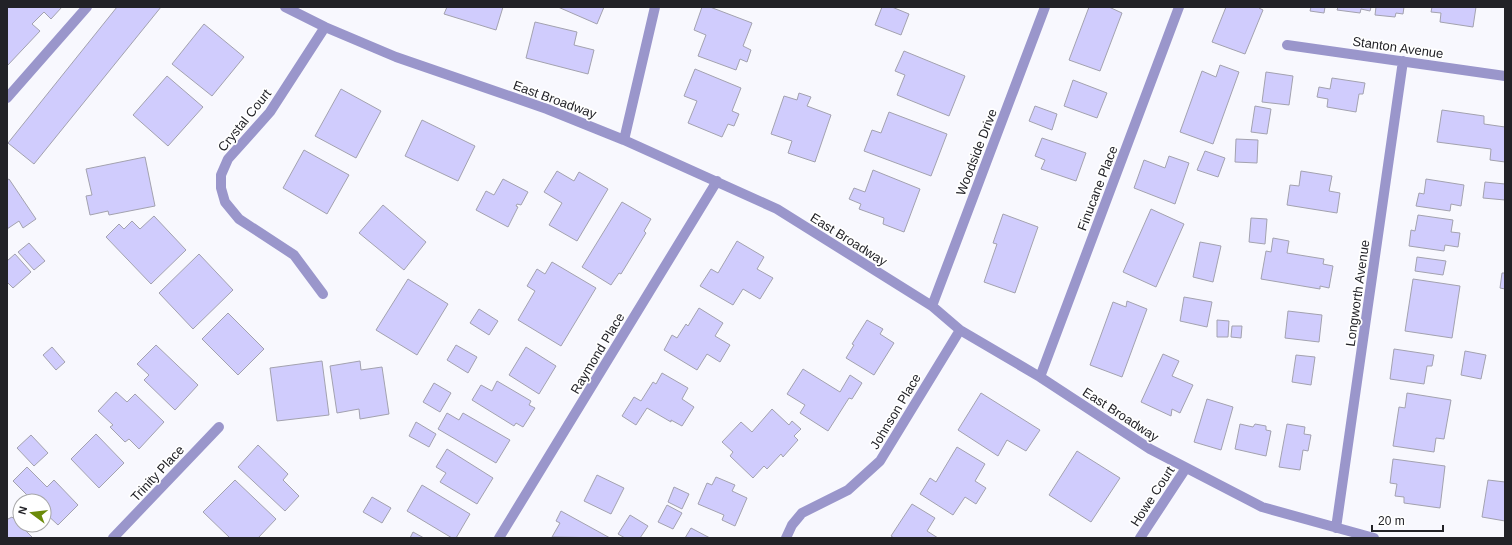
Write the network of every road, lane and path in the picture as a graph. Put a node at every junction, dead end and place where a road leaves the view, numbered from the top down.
1 (87, 7) edge
2 (285, 7) edge
3 (655, 7) edge
4 (1045, 7) edge
5 (1179, 7) edge
6 (326, 27) junction
7 (1287, 45) dead end
8 (1403, 61) junction
9 (1505, 76) edge
10 (7, 98) edge
11 (624, 140) junction
12 (717, 181) junction
13 (323, 294) dead end
14 (932, 306) junction
15 (960, 330) junction
16 (1040, 377) junction
17 (219, 427) dead end
18 (1186, 468) junction
19 (1336, 528) junction
20 (113, 538) edge
21 (499, 538) edge
22 (786, 538) edge
23 (1140, 538) edge
24 (1374, 538) edge

1 - 10 street
2 - 6 street, East Broadway
3 - 11 street
4 - 14 street, Woodside Drive
5 - 16 street, Finucane Place
6 - 11 street, East Broadway
6 - 13 street, Crystal Court
7 - 8 street, Stanton Avenue
8 - 9 street, Stanton Avenue
8 - 19 street, Longworth Avenue
11 - 12 street, East Broadway
12 - 14 street, East Broadway
12 - 21 street, Raymond Place
14 - 15 street, East Broadway
15 - 16 street, East Broadway
15 - 22 street, Johnson Place
16 - 18 street, East Broadway
17 - 20 street, Trinity Place
18 - 19 street, East Broadway
18 - 23 street, Howe Court
19 - 24 street, East Broadway

